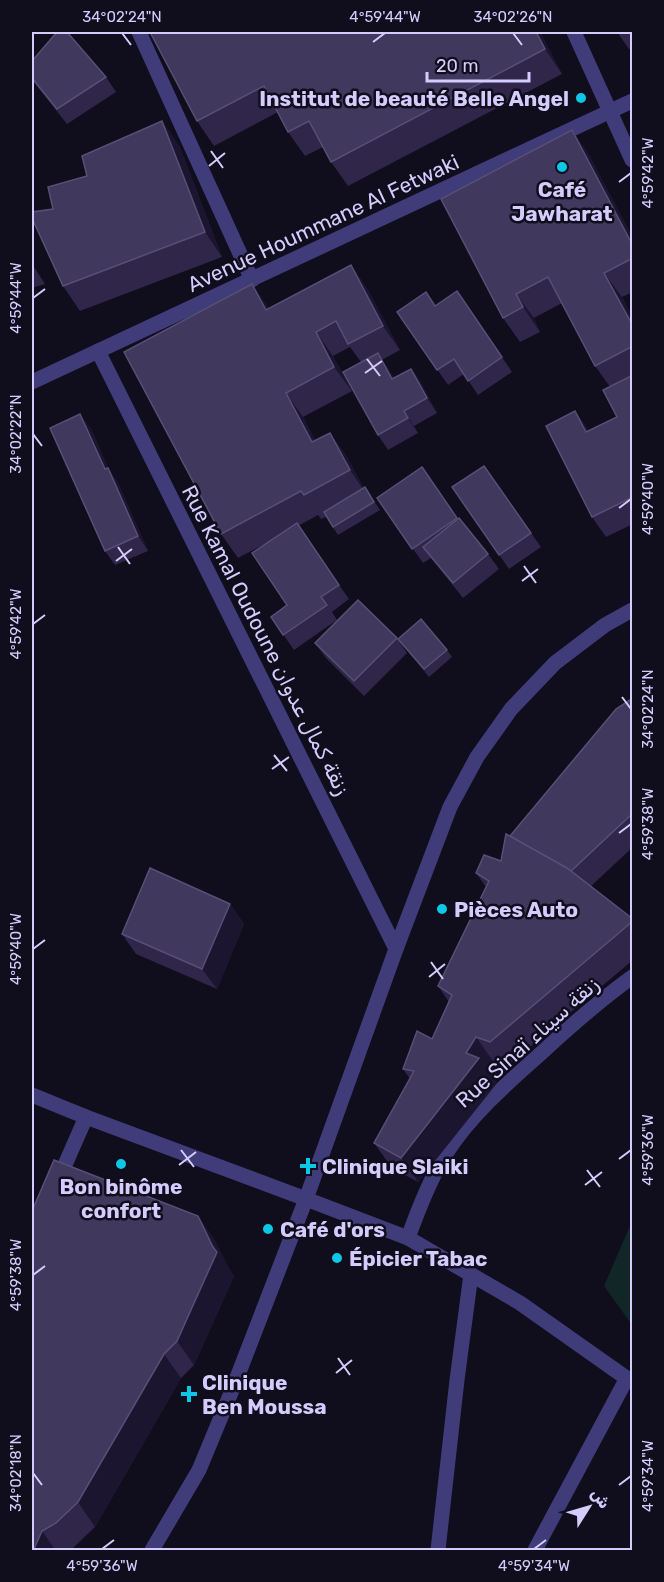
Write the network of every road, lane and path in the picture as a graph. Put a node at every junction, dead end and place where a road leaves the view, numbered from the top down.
1 (139, 32) edge
2 (573, 32) edge
3 (633, 101) edge
4 (610, 111) junction
5 (633, 160) edge
6 (252, 280) junction
7 (98, 351) junction
8 (32, 382) edge
9 (633, 610) edge
10 (396, 949) junction
11 (633, 977) edge
12 (32, 1095) edge
13 (86, 1117) junction
14 (306, 1198) junction
15 (50, 1199) edge
16 (408, 1238) junction
17 (471, 1274) junction
18 (630, 1380) edge
19 (152, 1551) edge
20 (438, 1551) edge
21 (535, 1551) edge

1 - 6 street
2 - 4 street
3 - 4 street, Avenue Hoummane Al Fetwaki
4 - 5 street
4 - 6 street, Avenue Hoummane Al Fetwaki
6 - 7 street, Avenue Hoummane Al Fetwaki
7 - 8 street, Avenue Hoummane Al Fetwaki
7 - 10 street, Rue Kamal Oudoune زنقة كمال عدوان
9 - 10 street
10 - 14 street
11 - 16 street, Rue Sinaï زنقة سيناء
12 - 13 street
13 - 14 street
13 - 15 street
14 - 16 street
14 - 19 street
16 - 17 street
17 - 18 street
17 - 20 street
18 - 21 street

